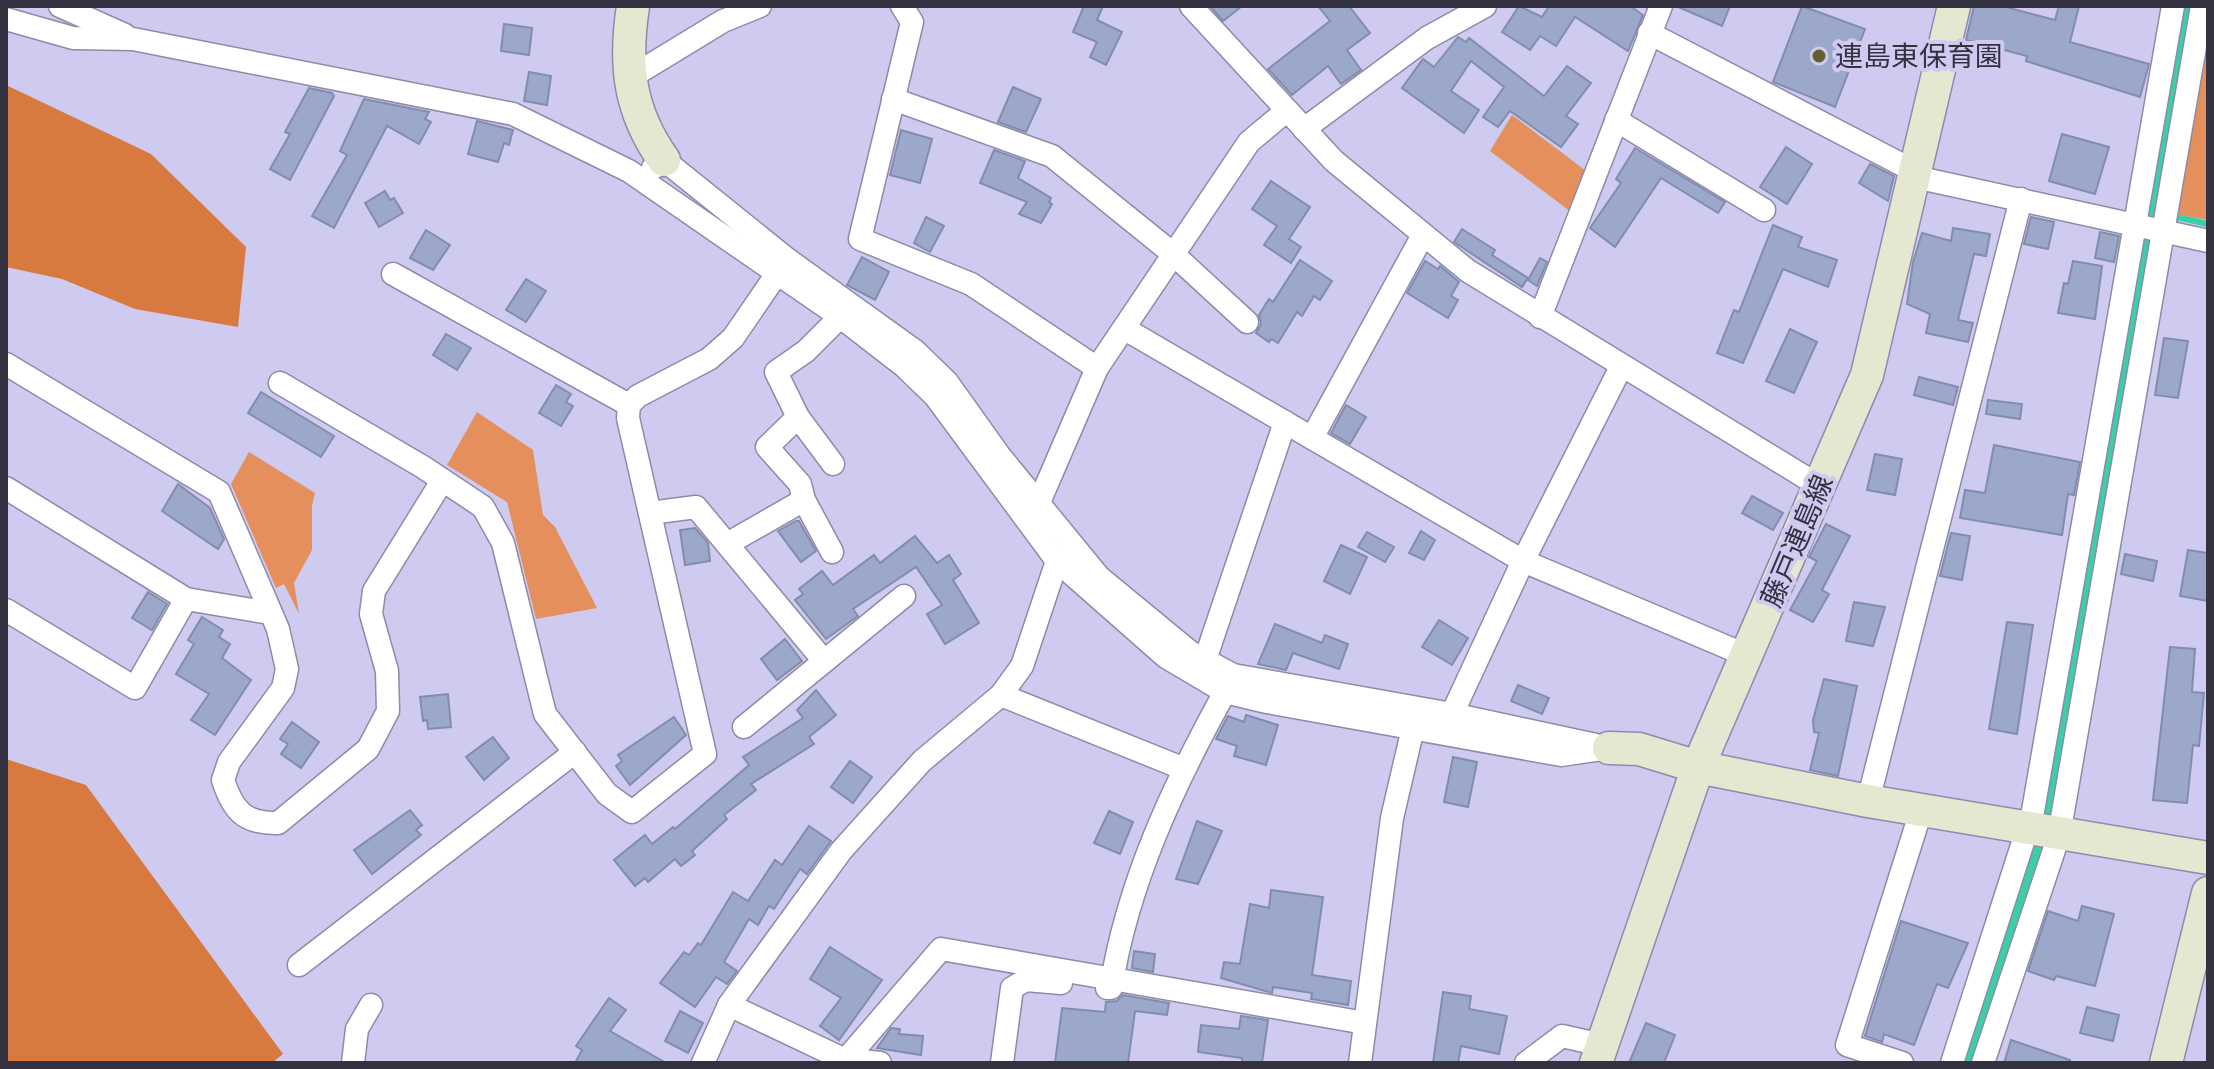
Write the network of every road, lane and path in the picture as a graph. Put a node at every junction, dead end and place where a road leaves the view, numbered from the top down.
1 (60, 6) edge
2 (633, 6) edge
3 (760, 6) edge
4 (902, 6) edge
5 (1191, 6) edge
6 (1485, 6) edge
7 (1954, 6) edge
8 (2173, 6) edge
9 (2202, 6) edge
10 (1652, 15) edge
11 (6, 19) edge
12 (133, 39) junction
13 (631, 77) junction
14 (893, 99) junction
15 (1285, 112) junction
16 (1616, 120) junction
17 (1304, 129) junction
18 (651, 169) junction
19 (1915, 174) junction
20 (2021, 199) junction
21 (1764, 210) dead end
22 (2155, 223) junction
23 (1423, 235) junction
24 (2208, 241) edge
25 (1172, 253) junction
26 (782, 267) junction
27 (393, 274) dead end
28 (847, 311) junction
29 (1540, 317) junction
30 (1247, 322) dead end
31 (1125, 329) junction
32 (6, 364) edge
33 (1621, 367) junction
34 (1097, 368) junction
35 (280, 383) dead end
36 (629, 405) junction
37 (798, 417) junction
38 (1285, 422) junction
39 (1312, 438) junction
40 (833, 464) dead end
41 (442, 481) junction
42 (1821, 487) junction
43 (6, 488) edge
44 (804, 500) junction
45 (650, 513) junction
46 (1034, 514) junction
47 (727, 544) junction
48 (832, 552) dead end
49 (1065, 554) junction
50 (1523, 561) junction
51 (904, 596) dead end
52 (186, 599) junction
53 (6, 610) edge
54 (270, 613) junction
55 (1748, 656) junction
56 (824, 661) junction
57 (1212, 675) junction
58 (1001, 695) junction
59 (1433, 721) junction
60 (744, 727) dead end
61 (1609, 748) joint
62 (575, 752) junction
63 (1698, 767) junction
64 (1182, 768) junction
65 (1868, 801) junction
66 (1921, 811) junction
67 (2043, 832) junction
68 (2208, 858) edge
69 (2208, 893) edge
70 (299, 965) dead end
71 (1112, 979) junction
72 (371, 1005) dead end
73 (729, 1005) junction
74 (1365, 1023) junction
75 (1599, 1054) edge
76 (843, 1061) edge
77 (353, 1063) edge
78 (703, 1063) edge
79 (880, 1063) edge
80 (1002, 1063) edge
81 (1360, 1063) edge
82 (1526, 1063) edge
83 (1902, 1063) edge
84 (1952, 1063) edge
85 (1983, 1063) edge
86 (2166, 1063) edge

1 - 12 street
2 - 13 main road
3 - 13 street
4 - 14 street
5 - 15 street
6 - 17 street
7 - 19 main road, 藤戸連島線
8 - 22 street
9 - 22 street
10 - 16 street
10 - 19 street
11 - 12 street
12 - 18 street
13 - 18 main road
14 - 25 street
14 - 34 street
15 - 17 street
15 - 25 street
16 - 21 street
16 - 29 street
17 - 23 street
18 - 26 street
18 - 26 street
19 - 20 street
19 - 42 main road, 藤戸連島線
20 - 22 street
20 - 65 street
22 - 24 street
22 - 67 street
22 - 67 street
23 - 29 street
23 - 39 street
25 - 30 street
25 - 31 street
26 - 28 street
26 - 36 street
27 - 36 street
28 - 37 street
28 - 46 street
29 - 33 street
31 - 34 street
31 - 38 street
32 - 54 street
33 - 42 street
33 - 50 street
34 - 46 street
35 - 41 street
36 - 45 street
37 - 40 street
37 - 44 street
38 - 39 street
38 - 57 street
39 - 50 street
41 - 54 street
41 - 62 street
42 - 55 main road, 藤戸連島線
43 - 52 street
44 - 47 street
44 - 48 street
45 - 47 street
45 - 62 street
46 - 49 street
47 - 56 street
49 - 57 street
49 - 58 street
50 - 55 street
50 - 59 street
51 - 56 street
52 - 53 street
52 - 54 street
55 - 63 main road, 藤戸連島線
56 - 60 street
57 - 59 street
57 - 64 street
58 - 64 street
58 - 73 street
59 - 61 street
59 - 74 street
61 - 63 main road
62 - 70 street
63 - 65 main road
63 - 75 main road, 藤戸連島線
64 - 71 street
65 - 66 main road
66 - 67 main road
66 - 83 street
67 - 68 main road
67 - 84 street
67 - 85 street
69 - 86 main road
71 - 74 street
71 - 76 street
71 - 80 street
72 - 77 street
73 - 76 street
73 - 78 street
74 - 81 street
75 - 82 street
76 - 79 street

